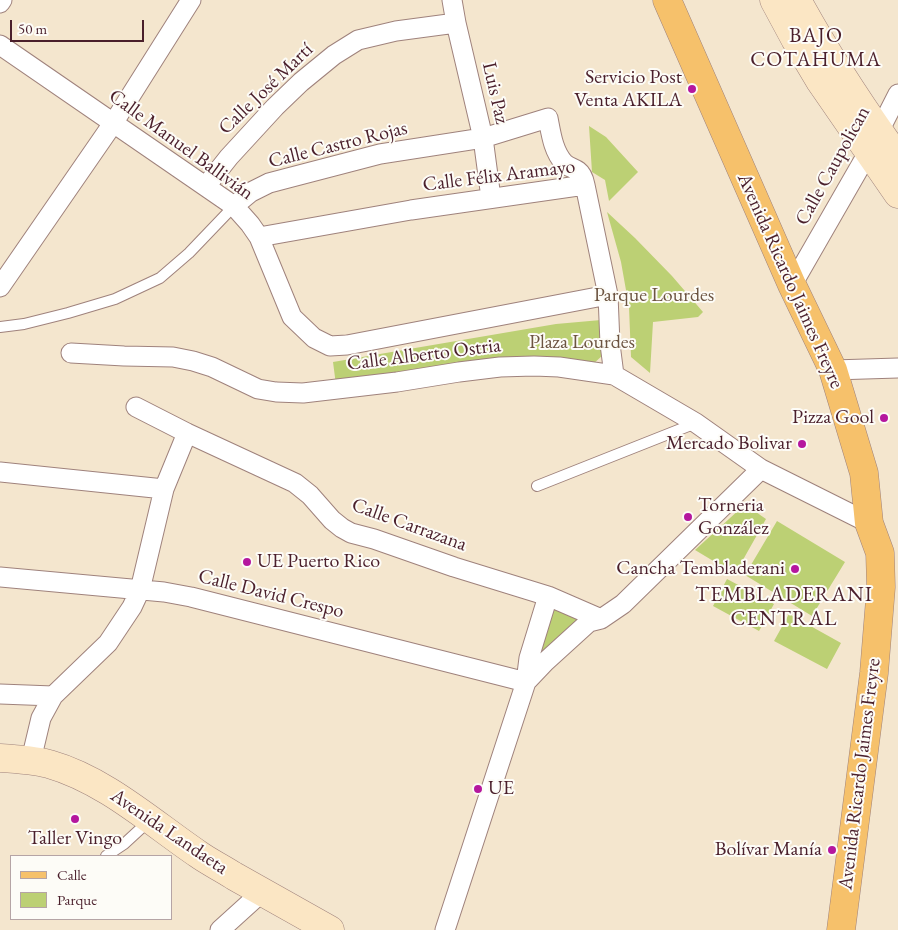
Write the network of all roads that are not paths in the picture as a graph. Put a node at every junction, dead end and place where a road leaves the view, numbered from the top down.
1 (191, 0) edge
2 (452, 0) edge
3 (667, 0) edge
4 (774, 0) edge
5 (797, 0) edge
6 (456, 23) junction
7 (0, 45) edge
8 (898, 94) edge
9 (114, 122) junction
10 (483, 138) junction
11 (874, 142) junction
12 (898, 158) edge
13 (586, 185) junction
14 (206, 186) junction
15 (898, 194) edge
16 (491, 198) junction
17 (234, 206) junction
18 (259, 237) junction
19 (792, 285) junction
20 (0, 287) edge
21 (608, 295) junction
22 (0, 327) edge
23 (71, 353) dead end
24 (898, 368) edge
25 (833, 370) junction
26 (614, 375) junction
27 (136, 407) dead end
28 (696, 423) junction
29 (186, 433) junction
30 (761, 469) junction
31 (0, 472) edge
32 (536, 486) dead end
33 (164, 489) junction
34 (869, 523) junction
35 (0, 577) edge
36 (140, 590) junction
37 (548, 596) junction
38 (601, 618) junction
39 (526, 682) junction
40 (0, 694) edge
41 (53, 696) junction
42 (0, 758) edge
43 (31, 760) junction
44 (150, 819) junction
45 (108, 855) edge
46 (262, 892) junction
47 (220, 930) edge
48 (330, 930) edge
49 (445, 930) edge
50 (840, 930) edge

1 - 9 street
2 - 6 street, Luis Paz
3 - 19 main road, Avenida Ricardo Jaimes Freyre
4 - 11 street
5 - 11 street
6 - 10 street, Luis Paz
6 - 14 street, Calle José Martí
7 - 9 street, Calle Manuel Ballivián
8 - 11 street, Calle Caupolican
9 - 14 street, Calle Manuel Ballivián
9 - 20 street
10 - 13 street, Calle Castro Rojas
10 - 16 street, Luis Paz
10 - 17 street, Calle Castro Rojas
11 - 12 street
11 - 15 street
11 - 19 street, Calle Caupolican
13 - 16 street, Calle Félix Aramayo
13 - 21 street, Calle Félix Aramayo
14 - 17 street, Calle Manuel Ballivián
16 - 18 street, Calle Félix Aramayo
17 - 18 street, Calle Manuel Ballivián
17 - 22 lane, Calle Castro Rojas
18 - 21 street, Calle Manuel Ballivián
19 - 25 main road, Avenida Ricardo Jaimes Freyre
21 - 26 street, Calle Félix Aramayo
23 - 26 street, Calle Alberto Ostria
24 - 25 street
25 - 34 main road, Avenida Ricardo Jaimes Freyre
26 - 28 street, Calle Alberto Ostria
27 - 29 street, Calle Carrazana
28 - 30 street, Calle Alberto Ostria
28 - 32 lane
29 - 33 street
29 - 37 street, Calle Carrazana
30 - 34 street, Calle Alberto Ostria
30 - 38 street
31 - 33 street
33 - 36 street
34 - 50 main road, Avenida Ricardo Jaimes Freyre
35 - 36 street, Calle David Crespo
36 - 39 street, Calle David Crespo
36 - 41 street
37 - 38 street, Calle Carrazana
37 - 39 street
38 - 39 street
39 - 49 street
40 - 41 street
41 - 43 street
42 - 43 street, Avenida Landaeta
43 - 44 street, Avenida Landaeta
44 - 45 lane
44 - 46 street, Avenida Landaeta
46 - 47 street
46 - 48 street, Avenida Landaeta

